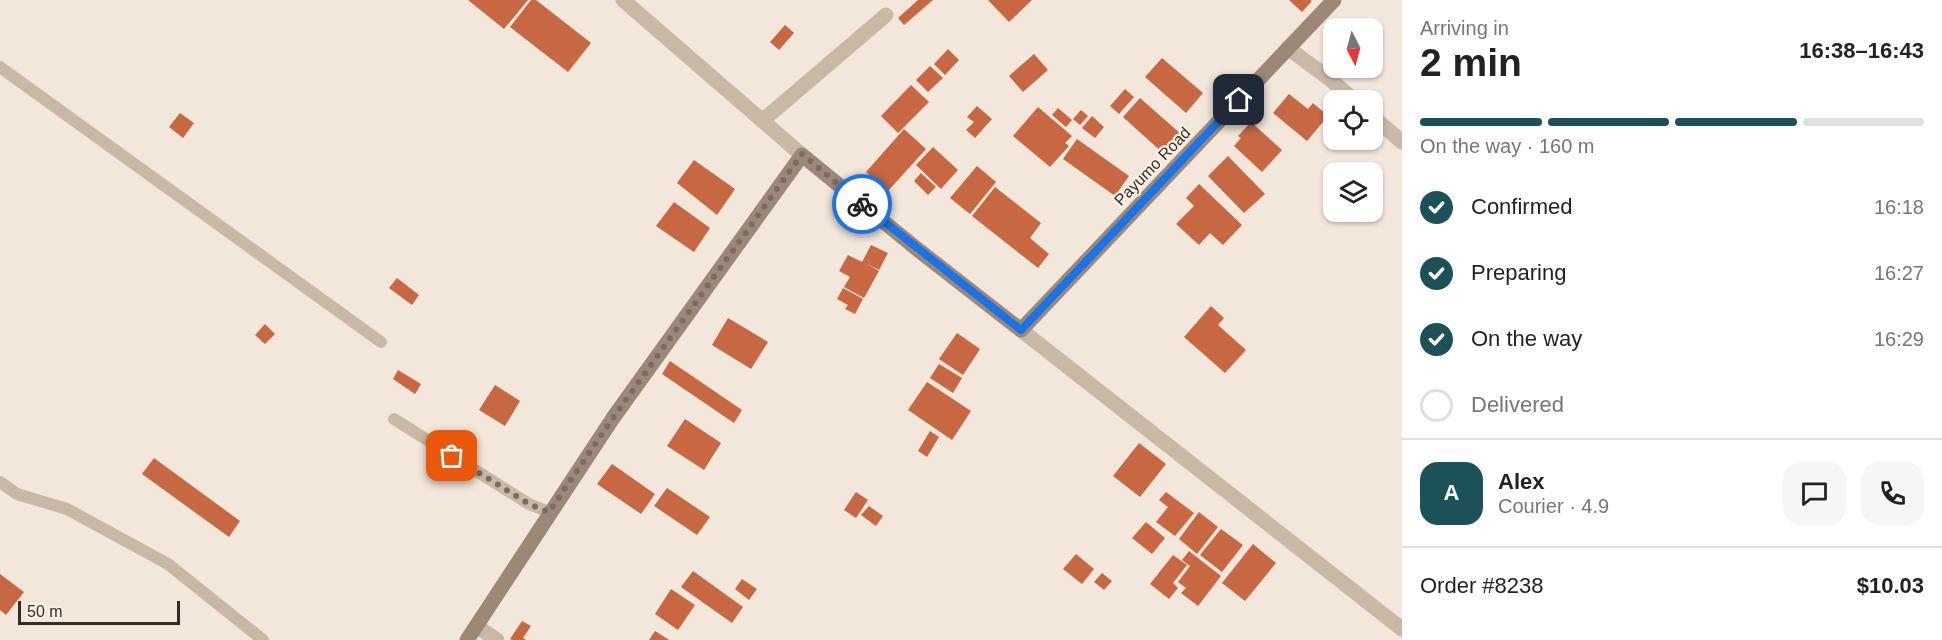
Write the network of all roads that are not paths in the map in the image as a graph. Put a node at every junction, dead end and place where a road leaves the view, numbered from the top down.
1 (622, 0) edge
2 (1334, 0) edge
3 (886, 15) dead end
4 (1288, 48) junction
5 (0, 67) edge
6 (1342, 90) edge
7 (762, 121) junction
8 (1383, 126) edge
9 (1402, 142) edge
10 (802, 154) junction
11 (1021, 330) junction
12 (381, 342) dead end
13 (394, 419) dead end
14 (0, 482) edge
15 (549, 512) junction
16 (476, 626) junction
17 (1402, 629) edge
18 (263, 640) edge
19 (467, 640) edge
20 (497, 640) edge

1 - 7 street
2 - 4 street, Payumo Road
3 - 7 street
4 - 6 street
4 - 11 street, Payumo Road
5 - 12 lane
7 - 10 street
8 - 9 street
10 - 11 street
10 - 15 street
11 - 17 street
13 - 15 lane
14 - 18 lane
15 - 16 street
16 - 19 street
16 - 20 street

